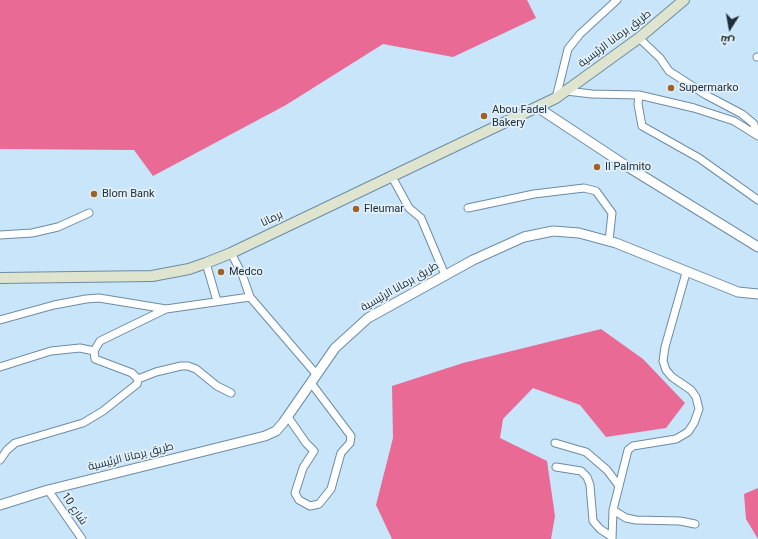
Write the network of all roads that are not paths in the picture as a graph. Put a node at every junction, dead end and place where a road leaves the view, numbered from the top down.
1 (617, 0) edge
2 (684, 0) edge
3 (639, 38) junction
4 (566, 91) junction
5 (639, 95) junction
6 (556, 98) junction
7 (537, 107) junction
8 (757, 135) edge
9 (391, 175) junction
10 (758, 200) edge
11 (468, 208) dead end
12 (89, 213) dead end
13 (0, 235) edge
14 (609, 241) junction
15 (758, 247) edge
16 (231, 253) junction
17 (206, 263) junction
18 (686, 273) junction
19 (445, 275) junction
20 (0, 278) edge
21 (758, 294) edge
22 (250, 297) junction
23 (217, 301) junction
24 (166, 309) junction
25 (0, 320) edge
26 (94, 350) junction
27 (0, 367) edge
28 (317, 374) junction
29 (138, 379) junction
30 (311, 383) junction
31 (231, 393) dead end
32 (288, 417) junction
33 (555, 443) dead end
34 (0, 460) edge
35 (556, 467) dead end
36 (619, 486) junction
37 (48, 490) junction
38 (0, 505) edge
39 (613, 510) junction
40 (695, 524) dead end
41 (612, 538) edge
42 (82, 539) edge

1 - 6 street
2 - 3 main road, طريق برمانا الرئيسية
3 - 4 main road, طريق برمانا الرئيسية
3 - 8 street
4 - 5 street
4 - 6 main road, طريق برمانا الرئيسية
5 - 8 street
5 - 10 street
6 - 7 main road, طريق برمانا الرئيسية
7 - 9 main road, برمانا
7 - 15 street
9 - 16 main road, برمانا
9 - 19 street
11 - 14 street
12 - 13 street
14 - 18 street, طريق برمانا الرئيسية
14 - 19 street, طريق برمانا الرئيسية
16 - 17 main road, برمانا
16 - 22 street
17 - 20 main road, برمانا
17 - 23 street
18 - 21 street, طريق برمانا الرئيسية
18 - 36 street
19 - 28 street, طريق برمانا الرئيسية
22 - 23 street
22 - 28 street
23 - 24 street
24 - 25 street
24 - 26 street
26 - 27 street
26 - 29 street
28 - 30 street, طريق برمانا الرئيسية
29 - 31 street
29 - 34 street
30 - 32 street, طريق برمانا الرئيسية
30 - 32 street
32 - 37 street, طريق برمانا الرئيسية
33 - 36 street
35 - 41 street
36 - 39 street
37 - 38 street, طريق برمانا الرئيسية
37 - 42 street, شارع 10
39 - 40 street
39 - 41 street

